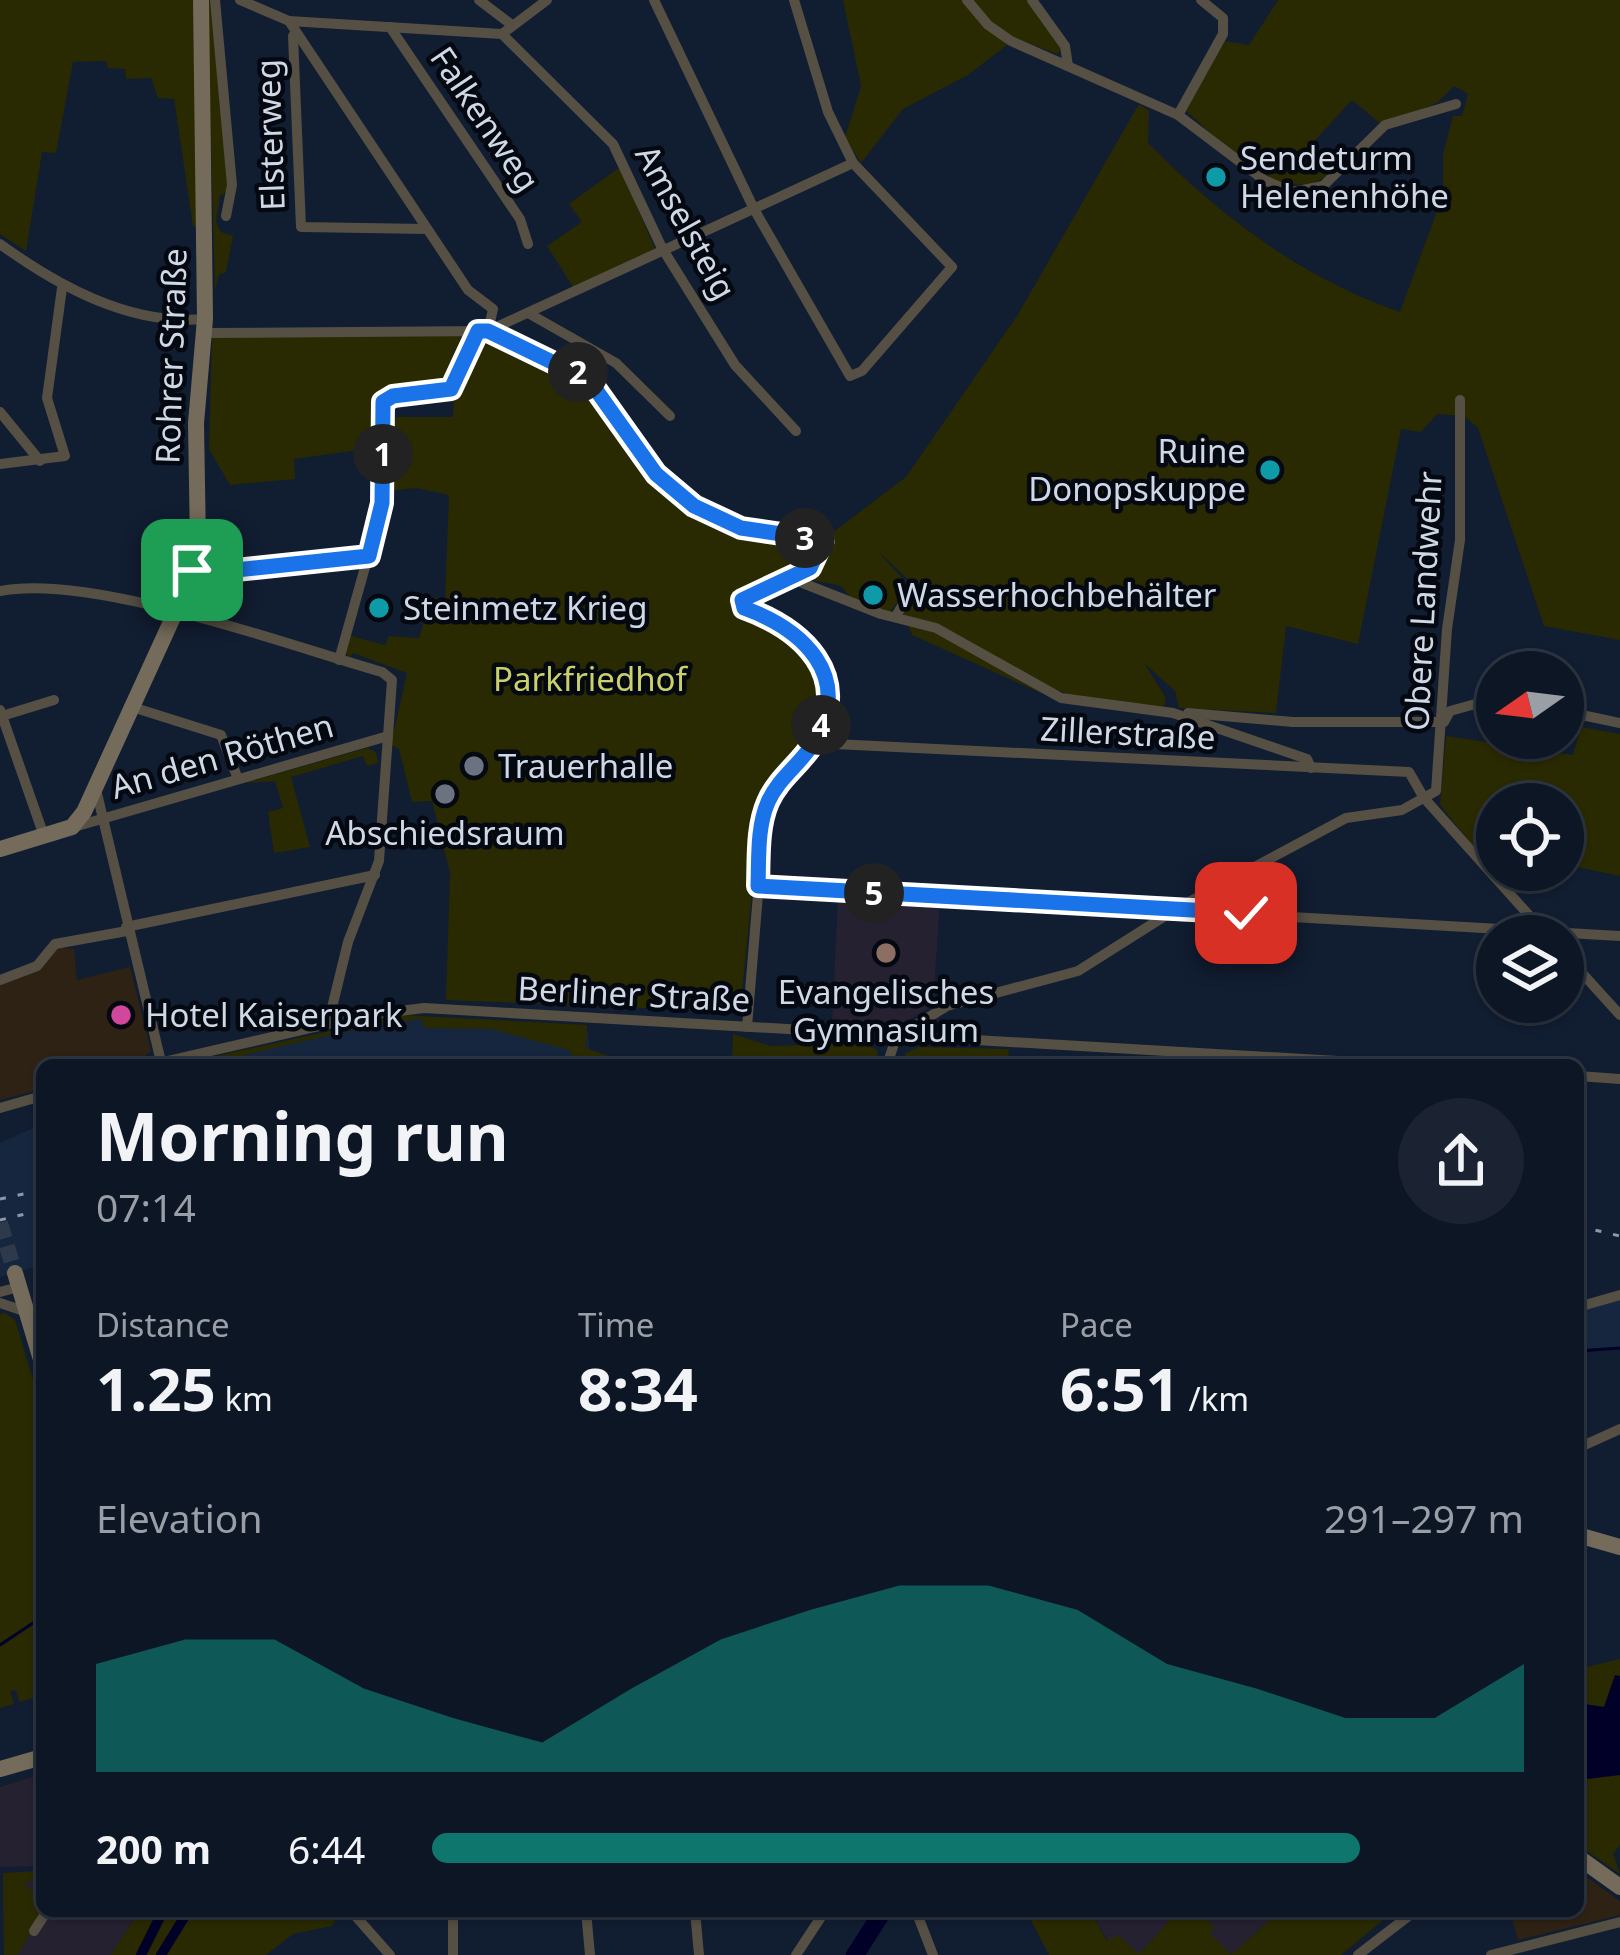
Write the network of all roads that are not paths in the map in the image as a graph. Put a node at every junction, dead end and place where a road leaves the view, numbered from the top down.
1 (201, 0) edge
2 (215, 0) edge
3 (239, 0) edge
4 (479, 0) edge
5 (548, 0) edge
6 (655, 0) edge
7 (794, 0) edge
8 (967, 0) edge
9 (1032, 0) edge
10 (1201, 0) edge
11 (290, 21) junction
12 (390, 27) junction
13 (507, 29) junction
14 (1068, 66) junction
15 (1456, 104) dead end
16 (1178, 115) junction
17 (853, 163) junction
18 (754, 209) junction
19 (226, 216) dead end
20 (427, 229) junction
21 (0, 244) edge
22 (528, 244) dead end
23 (662, 248) junction
24 (62, 288) junction
25 (528, 313) junction
26 (205, 326) junction
27 (483, 331) junction
28 (1460, 400) dead end
29 (0, 412) edge
30 (670, 416) dead end
31 (796, 431) dead end
32 (40, 461) junction
33 (0, 464) edge
34 (369, 556) junction
35 (196, 557) junction
36 (789, 580) junction
37 (926, 589) dead end
38 (0, 591) edge
39 (175, 614) junction
40 (896, 616) junction
41 (339, 660) junction
42 (53, 700) dead end
43 (1476, 704) edge
44 (129, 706) junction
45 (1, 713) edge
46 (1180, 715) junction
47 (1584, 715) edge
48 (1444, 722) junction
49 (1620, 723) edge
50 (388, 736) junction
51 (814, 742) junction
52 (1311, 768) junction
53 (238, 779) junction
54 (95, 785) junction
55 (1424, 798) junction
56 (104, 818) junction
57 (72, 827) junction
58 (44, 836) junction
59 (0, 849) edge
60 (375, 874) junction
61 (758, 886) junction
62 (1177, 909) junction
63 (1530, 915) edge
64 (1476, 928) edge
65 (127, 929) junction
66 (1584, 935) edge
67 (1620, 936) edge
68 (1584, 976) edge
69 (0, 980) edge
70 (1620, 1016) edge
71 (328, 1024) junction
72 (747, 1028) junction
73 (896, 1038) junction
74 (154, 1059) edge
75 (177, 1059) edge
76 (889, 1059) edge
77 (1293, 1059) edge
78 (1584, 1076) edge
79 (1620, 1079) edge
80 (36, 1098) edge
81 (0, 1108) edge
82 (17, 1280) joint
83 (0, 1292) edge
84 (1620, 1295) edge
85 (0, 1303) edge
86 (1584, 1305) edge
87 (27, 1313) junction
88 (36, 1343) edge
89 (1620, 1429) edge
90 (1584, 1445) edge
91 (1584, 1536) edge
92 (1620, 1547) edge
93 (36, 1759) edge
94 (0, 1769) edge
95 (1584, 1861) edge
96 (1620, 1887) edge
97 (43, 1917) edge
98 (356, 1917) edge
99 (453, 1917) edge
100 (587, 1917) edge
101 (696, 1917) edge
102 (821, 1917) edge
103 (918, 1917) edge
104 (1407, 1917) edge
105 (1620, 1922) edge
106 (34, 1931) dead end
107 (390, 1955) edge
108 (453, 1955) edge
109 (590, 1955) edge
110 (700, 1955) edge
111 (796, 1955) edge
112 (933, 1955) edge
113 (1358, 1955) edge
114 (1491, 1955) edge

1 - 26 main road, Rohrer Straße
2 - 19 street, Elsterweg
3 - 11 street
4 - 13 street, Amselsteig
5 - 13 street
6 - 18 street
7 - 17 street
8 - 14 street
9 - 14 street
10 - 16 street
11 - 12 street
11 - 20 street, Elsterweg
11 - 20 street, Elsterweg
12 - 13 street
12 - 22 street, Falkenweg
13 - 23 street, Amselsteig
14 - 16 street
15 - 16 street
17 - 18 street
17 - 18 street
18 - 23 street
20 - 27 street, Elsterweg
21 - 24 street
23 - 25 street
23 - 31 street, Amselsteig
24 - 26 street
24 - 32 street
25 - 27 street
25 - 30 street
26 - 27 street
26 - 35 main road, Rohrer Straße
27 - 34 street
27 - 36 street
28 - 48 street, Obere Landwehr
29 - 32 street
32 - 33 street
34 - 35 street
34 - 41 street
35 - 39 main road, Rohrer Straße
36 - 40 street
36 - 51 street
37 - 40 street
38 - 39 street
39 - 41 street
39 - 44 main road, Rohrer Straße
40 - 46 street
41 - 50 street
42 - 45 street
43 - 48 street
44 - 53 street
44 - 54 main road, Rohrer Straße
45 - 58 street
46 - 48 street
46 - 52 street
47 - 49 street
48 - 55 street, Obere Landwehr
50 - 53 street, An den Röthen
50 - 60 street
51 - 52 street, Zillerstraße
51 - 61 street
52 - 55 street, Zillerstraße
53 - 56 street, An den Röthen
54 - 56 street
54 - 57 main road, Rohrer Straße
55 - 62 street
55 - 63 street
56 - 57 street, An den Röthen
56 - 65 street
57 - 58 main road
58 - 59 main road
60 - 65 street
60 - 71 street
61 - 62 street
61 - 72 street
62 - 64 street
62 - 73 street
65 - 69 street
65 - 74 street
66 - 67 street
68 - 70 street
71 - 72 street, Berliner Straße
71 - 75 street, Berliner Straße
72 - 73 street, Berliner Straße
73 - 76 street
73 - 77 street, Berliner Straße
78 - 79 street
80 - 81 street
82 - 83 street
82 - 87 main road
84 - 86 street
85 - 87 street
87 - 88 main road
89 - 90 street
91 - 92 main road
93 - 94 main road
95 - 96 main road
97 - 106 street
98 - 107 street
99 - 108 street
100 - 109 street
101 - 110 street
102 - 111 street
103 - 112 street
104 - 113 street
105 - 114 street

